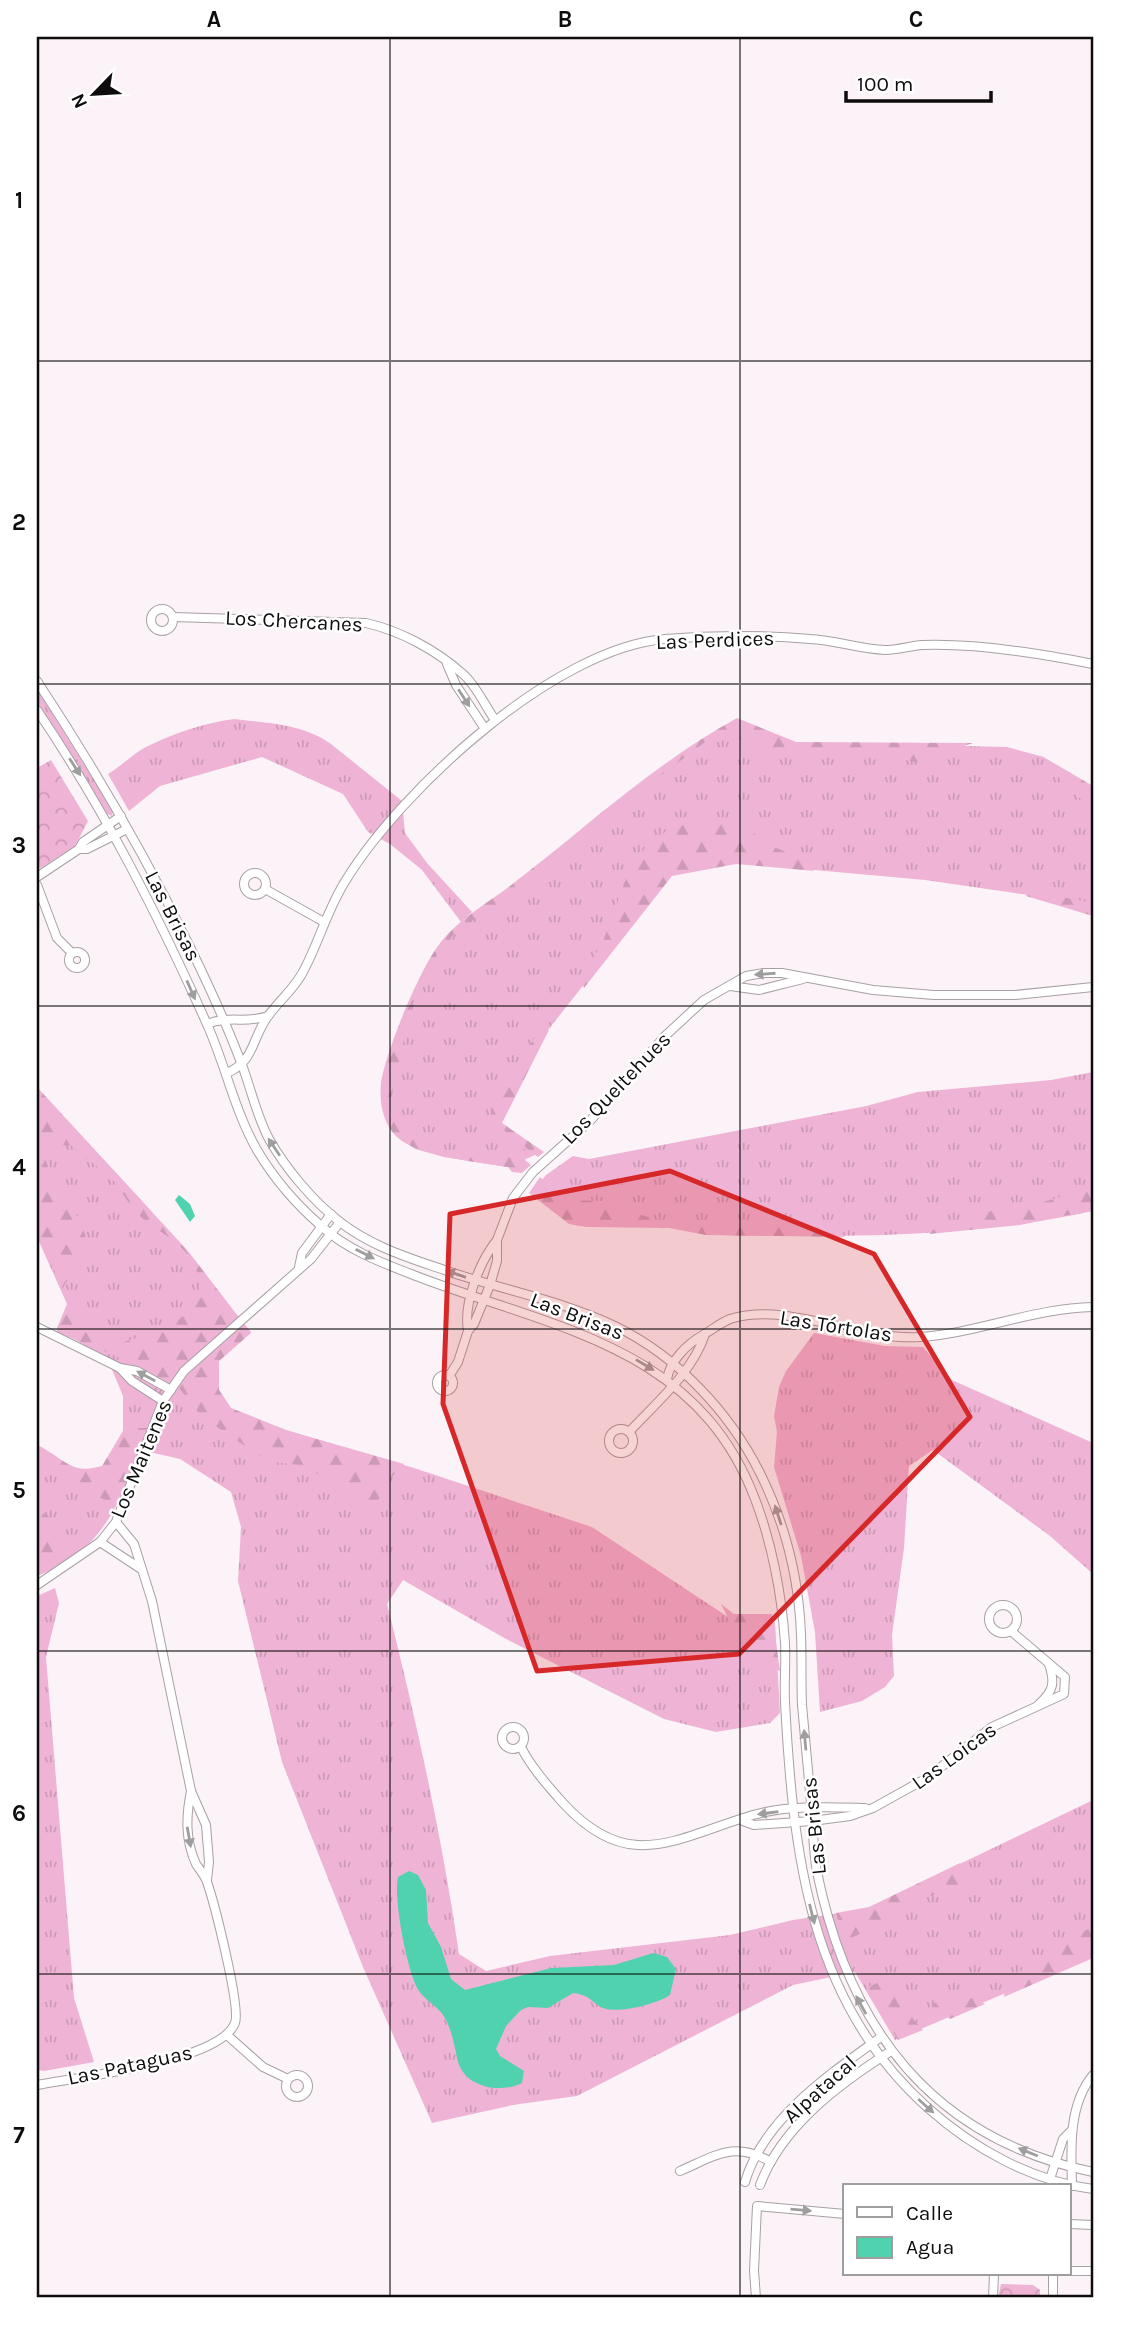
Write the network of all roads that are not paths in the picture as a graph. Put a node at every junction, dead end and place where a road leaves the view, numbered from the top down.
1 (173, 617) dead end
2 (447, 664) junction
3 (1093, 664) edge
4 (37, 681) edge
5 (37, 710) edge
6 (495, 720) junction
7 (485, 729) junction
8 (121, 816) junction
9 (109, 824) junction
10 (127, 829) junction
11 (115, 836) junction
12 (79, 849) junction
13 (37, 877) edge
14 (37, 886) edge
15 (265, 889) dead end
16 (324, 922) junction
17 (72, 953) dead end
18 (803, 979) junction
19 (730, 986) junction
20 (1093, 987) edge
21 (268, 1016) junction
22 (223, 1018) junction
23 (207, 1024) junction
24 (242, 1066) junction
25 (227, 1073) junction
26 (331, 1214) junction
27 (340, 1222) junction
28 (322, 1227) junction
29 (332, 1235) junction
30 (497, 1240) junction
31 (299, 1267) junction
32 (477, 1281) junction
33 (490, 1285) junction
34 (472, 1297) junction
35 (484, 1301) junction
36 (1093, 1307) edge
37 (37, 1327) edge
38 (468, 1331) junction
39 (705, 1334) junction
40 (673, 1364) junction
41 (120, 1368) junction
42 (683, 1372) junction
43 (449, 1376) dead end
44 (669, 1382) junction
45 (171, 1390) junction
46 (163, 1401) junction
47 (629, 1432) dead end
48 (116, 1522) junction
49 (100, 1542) junction
50 (143, 1571) junction
51 (37, 1585) edge
52 (797, 1596) junction
53 (780, 1599) junction
54 (1011, 1630) dead end
55 (1049, 1664) junction
56 (1036, 1707) junction
57 (522, 1747) dead end
58 (191, 1791) junction
59 (811, 1808) junction
60 (873, 1808) junction
61 (795, 1809) junction
62 (743, 1821) junction
63 (812, 1821) junction
64 (795, 1823) junction
65 (207, 1880) junction
66 (227, 2035) junction
67 (881, 2037) junction
68 (870, 2045) junction
69 (891, 2051) junction
70 (880, 2059) junction
71 (1093, 2075) edge
72 (288, 2079) dead end
73 (37, 2085) edge
74 (1072, 2130) junction
75 (756, 2153) junction
76 (771, 2162) junction
77 (1055, 2163) junction
78 (1072, 2168) junction
79 (680, 2171) dead end
80 (1093, 2172) edge
81 (1050, 2179) junction
82 (745, 2182) dead end
83 (1066, 2184) edge
84 (760, 2185) dead end
85 (1072, 2186) joint
86 (1093, 2189) edge
87 (843, 2214) edge
88 (1070, 2224) edge
89 (1093, 2225) edge
90 (1070, 2271) edge
91 (1093, 2272) edge
92 (994, 2276) edge
93 (1053, 2276) edge
94 (756, 2298) edge
95 (993, 2298) edge
96 (1053, 2298) edge

1 - 2 street, Los Chercanes
2 - 6 street, Los Chercanes
2 -> 7 street, Los Chercanes
3 - 6 street, Las Perdices
4 - 8 street, Las Brisas
5 -> 9 street, Las Brisas
6 - 7 street, Las Perdices
7 - 16 street, Las Perdices
8 - 9 street
8 - 10 street, Las Brisas
9 - 11 street, Las Brisas
9 - 12 street
10 - 11 street
10 - 22 street, Las Brisas
11 - 12 street
11 -> 23 street, Las Brisas
12 - 13 street
14 - 17 street
15 - 16 street
16 - 21 street, Las Perdices
18 - 19 street, Los Queltehues
18 -> 19 street, Los Queltehues
18 - 20 street, Los Queltehues
19 - 30 street, Los Queltehues
21 - 22 street
21 - 24 street, Las Perdices
22 - 23 street
22 - 24 street, Las Brisas
23 - 25 street, Las Brisas
24 - 25 street
26 -> 24 street, Las Brisas
25 - 28 street, Las Brisas
26 - 27 street, Las Brisas
26 - 28 street, Los Maitenes
27 - 29 street, Los Maitenes
32 -> 27 street, Las Brisas
28 - 29 street, Las Brisas
28 - 31 street, Los Maitenes
29 - 31 street, Los Maitenes
29 -> 34 street, Las Brisas
30 - 32 street, Los Queltehues
30 - 33 street, Los Queltehues
31 - 45 street, Los Maitenes
32 - 33 street, Las Brisas
32 - 34 street, Los Queltehues
33 - 35 street, Los Queltehues
33 - 40 street, Las Brisas
34 - 35 street, Las Brisas
34 - 38 street, Los Queltehues
35 - 38 street, Los Queltehues
35 -> 44 street, Las Brisas
36 - 39 street, Las Tórtolas
37 - 41 street
38 - 43 street, Los Queltehues
39 - 40 street, Las Tórtolas
39 - 42 street, Las Tórtolas
40 - 42 street, Las Brisas
40 - 44 street, Las Tórtolas
45 -> 41 street
41 - 46 street
42 - 44 street, Las Tórtolas
52 -> 42 street, Las Brisas
44 - 47 street, Las Tórtolas
44 - 53 street, Las Brisas
45 - 46 street, Los Maitenes
46 - 48 street, Los Maitenes
48 - 49 street, Los Maitenes
48 - 50 street
49 - 50 street
49 - 51 street, Los Maitenes
50 - 58 street
52 - 53 street
59 -> 52 street, Las Brisas
53 - 61 street, Las Brisas
54 - 55 street, Las Loicas
55 - 56 street
55 - 56 street, Las Loicas
56 - 60 street, Las Loicas
57 - 62 street, Las Loicas
58 - 65 street
58 -> 65 street
59 - 60 street, Las Loicas
59 - 61 street, Las Loicas
59 - 63 street, Las Brisas
60 - 63 street, Las Loicas
61 -> 62 street, Las Loicas
61 - 64 street, Las Brisas
62 - 64 street, Las Loicas
63 - 64 street, Las Loicas
67 -> 63 street, Las Brisas
64 -> 68 street, Las Brisas
65 - 66 street
66 - 72 street
66 - 73 street, Las Pataguas
67 - 68 street, Alpatacal
67 - 69 street, Las Brisas
68 - 70 street, Las Brisas
68 - 75 street, Alpatacal
69 - 70 street, Alpatacal
77 -> 69 street, Las Brisas
70 - 76 street, Alpatacal
70 -> 81 street, Las Brisas
71 - 74 street
74 - 77 street
74 - 78 street
75 - 76 street
75 - 79 street
75 - 82 street, Alpatacal
76 - 84 street, Alpatacal
77 - 78 street, Las Brisas
77 - 81 street
78 - 80 street, Las Brisas
78 - 85 street
81 - 83 street, Las Brisas
85 - 86 street, Las Brisas
94 -> 87 street
88 - 89 street
90 - 91 street
92 - 95 street
93 - 96 street

